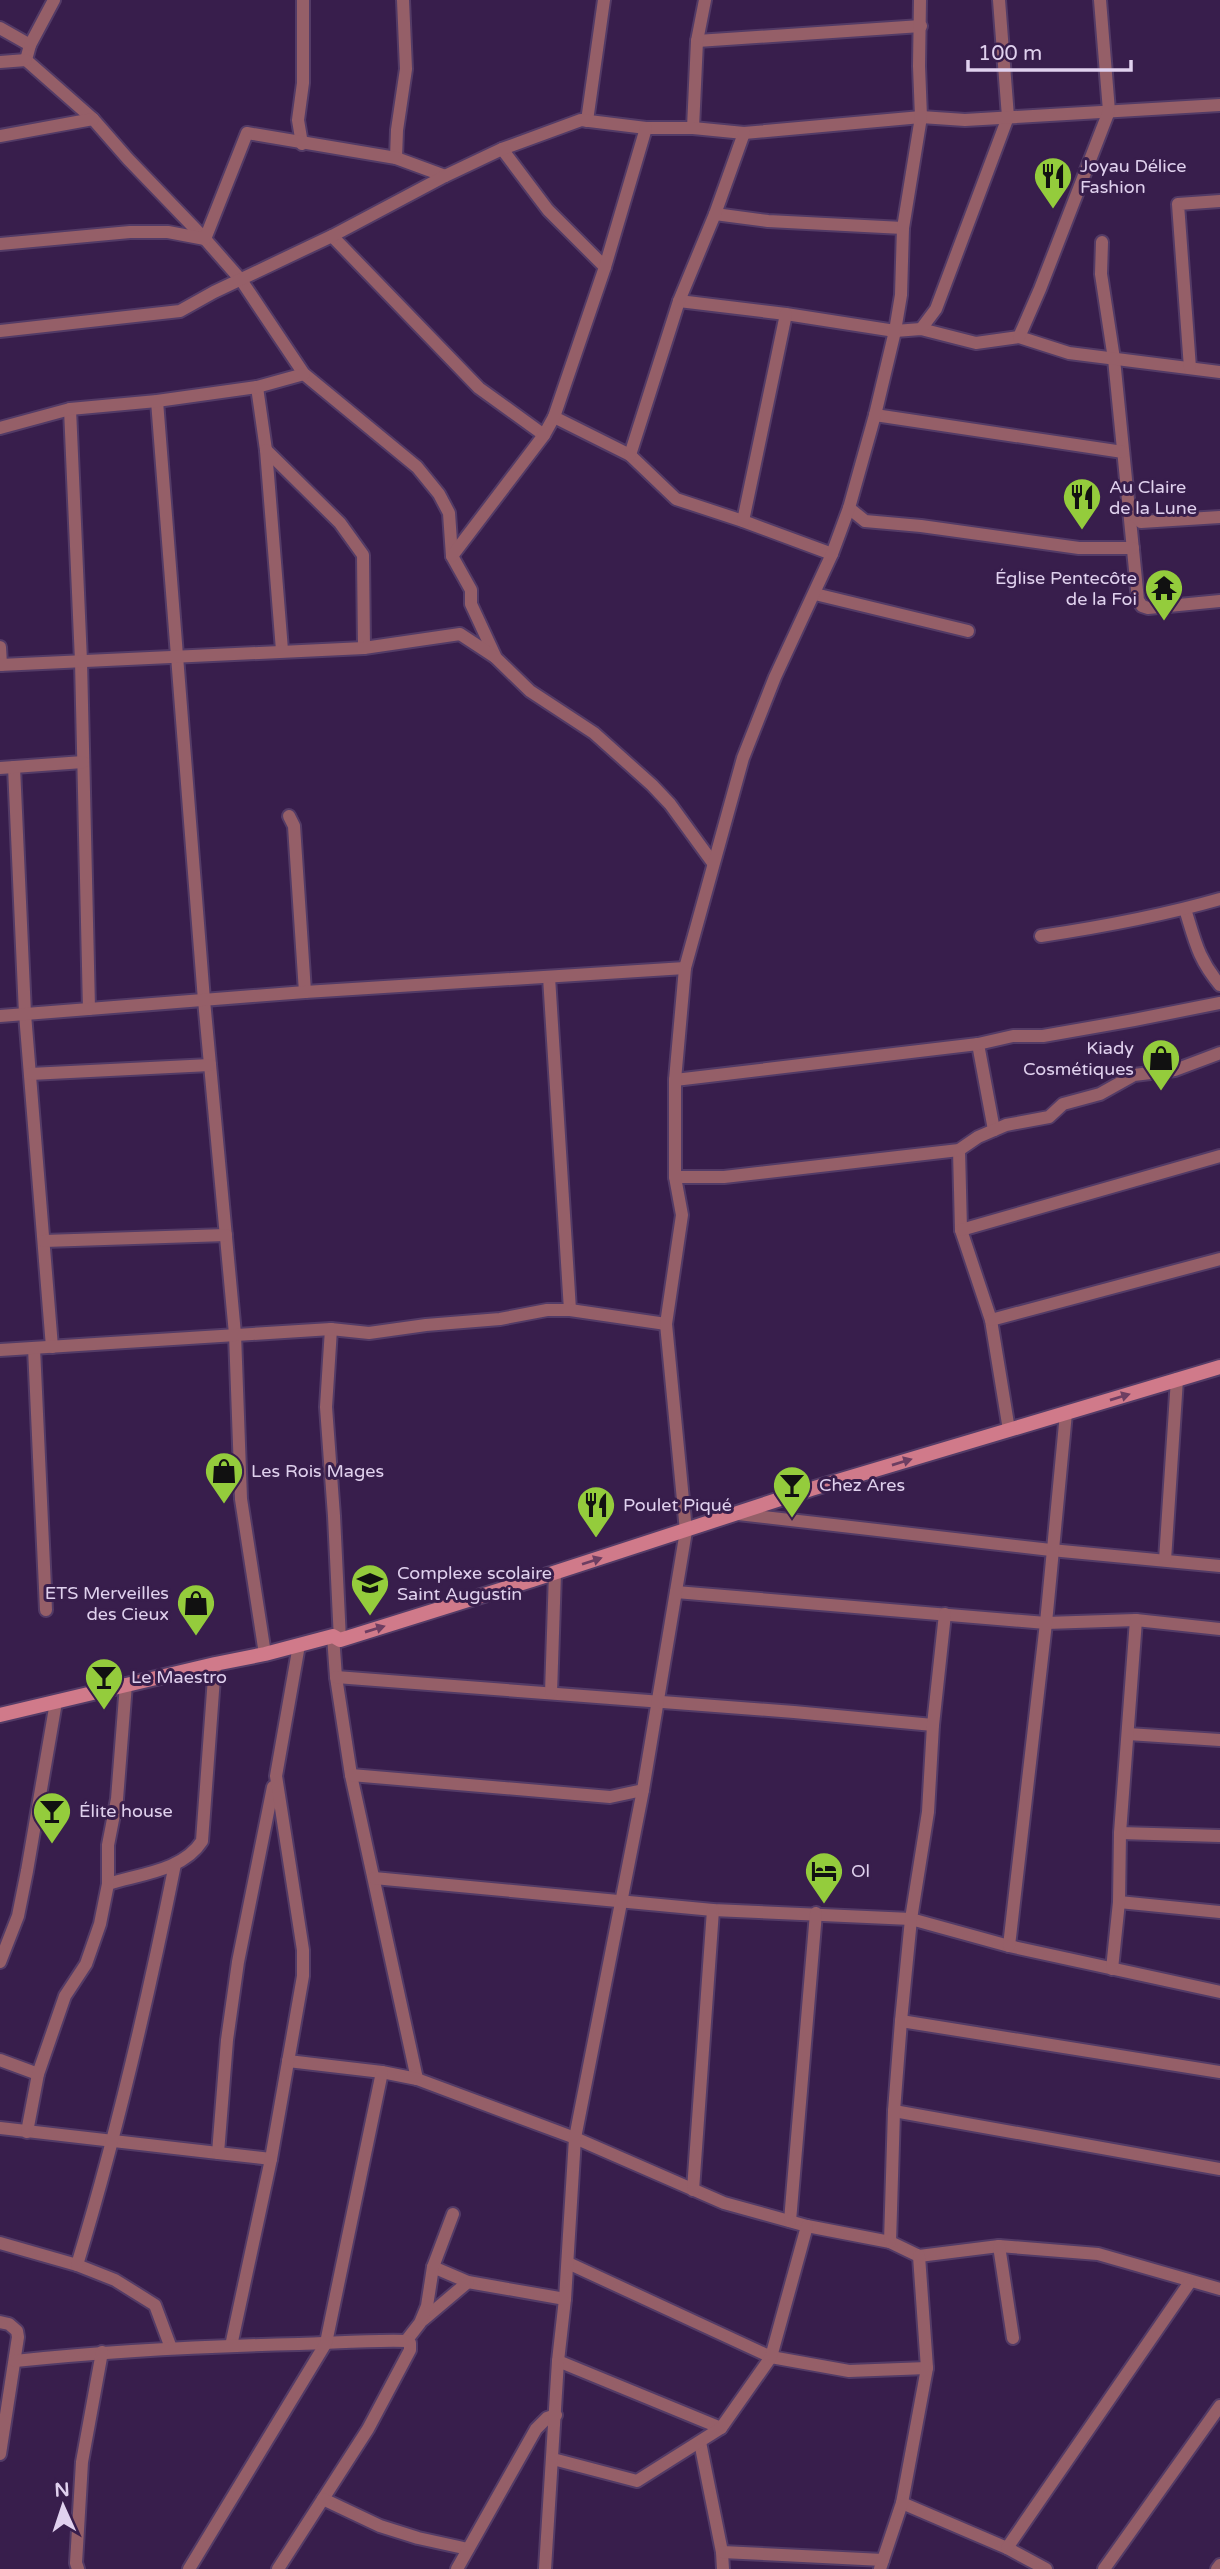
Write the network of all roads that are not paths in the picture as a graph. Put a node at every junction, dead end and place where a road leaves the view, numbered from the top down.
1 (54, 0) edge
2 (303, 0) edge
3 (403, 0) edge
4 (604, 0) edge
5 (705, 0) edge
6 (920, 0) edge
7 (999, 0) edge
8 (1100, 0) edge
9 (921, 26) junction
10 (0, 28) edge
11 (697, 41) junction
12 (30, 45) junction
13 (26, 60) junction
14 (0, 62) edge
15 (1220, 105) edge
16 (1109, 111) junction
17 (921, 117) junction
18 (1008, 117) junction
19 (93, 119) junction
20 (587, 121) junction
21 (646, 128) junction
22 (693, 128) junction
23 (744, 133) junction
24 (0, 136) edge
25 (302, 144) junction
26 (502, 149) junction
27 (396, 158) junction
28 (445, 176) junction
29 (1220, 201) edge
30 (715, 214) junction
31 (903, 228) junction
32 (332, 236) junction
33 (205, 239) junction
34 (1102, 242) dead end
35 (0, 244) edge
36 (605, 267) junction
37 (240, 280) junction
38 (679, 301) junction
39 (786, 314) junction
40 (921, 329) junction
41 (0, 331) edge
42 (895, 331) junction
43 (1018, 337) junction
44 (1114, 359) junction
45 (1190, 368) junction
46 (1220, 372) edge
47 (304, 374) junction
48 (257, 387) junction
49 (157, 401) junction
50 (70, 409) junction
51 (875, 415) junction
52 (554, 417) junction
53 (0, 428) edge
54 (544, 435) junction
55 (266, 450) junction
56 (1123, 452) junction
57 (630, 455) junction
58 (849, 508) junction
59 (1130, 512) junction
60 (1220, 517) edge
61 (743, 521) junction
62 (1133, 548) junction
63 (832, 554) junction
64 (452, 556) junction
65 (815, 594) junction
66 (1220, 601) edge
67 (471, 604) junction
68 (968, 631) dead end
69 (460, 634) junction
70 (0, 647) edge
71 (365, 648) junction
72 (282, 650) junction
73 (176, 656) junction
74 (496, 658) junction
75 (81, 661) junction
76 (1, 665) edge
77 (83, 761) junction
78 (14, 767) junction
79 (0, 768) edge
80 (289, 816) dead end
81 (713, 863) junction
82 (1220, 899) edge
83 (1185, 909) junction
84 (1041, 936) dead end
85 (685, 968) junction
86 (550, 978) junction
87 (1220, 985) edge
88 (305, 992) junction
89 (204, 1000) junction
90 (1220, 1003) edge
91 (89, 1009) junction
92 (25, 1014) junction
93 (0, 1016) edge
94 (978, 1044) junction
95 (1220, 1053) edge
96 (210, 1065) junction
97 (30, 1074) junction
98 (676, 1080) junction
99 (994, 1130) junction
100 (959, 1150) junction
101 (1220, 1156) edge
102 (675, 1177) junction
103 (961, 1230) junction
104 (226, 1235) junction
105 (44, 1241) junction
106 (1220, 1258) edge
107 (570, 1310) junction
108 (990, 1320) junction
109 (666, 1324) junction
110 (331, 1329) junction
111 (235, 1334) junction
112 (52, 1347) junction
113 (34, 1348) junction
114 (0, 1350) edge
115 (1220, 1367) edge
116 (1177, 1379) junction
117 (1066, 1413) junction
118 (1009, 1430) junction
119 (734, 1514) junction
120 (686, 1531) junction
121 (1051, 1550) junction
122 (1165, 1560) junction
123 (1220, 1566) edge
124 (555, 1573) junction
125 (676, 1592) junction
126 (46, 1610) dead end
127 (945, 1614) junction
128 (1136, 1620) junction
129 (1046, 1623) junction
130 (1220, 1629) edge
131 (336, 1638) junction
132 (299, 1645) junction
133 (265, 1654) junction
134 (215, 1664) junction
135 (336, 1677) junction
136 (126, 1684) junction
137 (551, 1693) junction
138 (656, 1701) junction
139 (57, 1702) junction
140 (0, 1715) edge
141 (933, 1725) junction
142 (1128, 1734) junction
143 (1220, 1740) edge
144 (351, 1775) junction
145 (276, 1776) junction
146 (643, 1790) junction
147 (1120, 1833) junction
148 (1220, 1836) edge
149 (175, 1864) junction
150 (374, 1878) junction
151 (108, 1884) junction
152 (621, 1900) junction
153 (1119, 1902) junction
154 (713, 1910) junction
155 (1220, 1912) edge
156 (816, 1913) junction
157 (911, 1919) junction
158 (1009, 1946) junction
159 (0, 1962) edge
160 (1112, 1969) junction
161 (1220, 1993) edge
162 (901, 2021) junction
163 (0, 2060) edge
164 (288, 2061) junction
165 (382, 2072) junction
166 (1220, 2072) edge
167 (38, 2074) junction
168 (417, 2080) junction
169 (894, 2111) junction
170 (0, 2129) edge
171 (27, 2132) junction
172 (575, 2138) junction
173 (112, 2141) junction
174 (218, 2153) junction
175 (271, 2159) junction
176 (1220, 2169) edge
177 (693, 2190) junction
178 (453, 2214) dead end
179 (790, 2221) junction
180 (807, 2226) junction
181 (890, 2242) junction
182 (0, 2243) edge
183 (999, 2246) junction
184 (919, 2256) junction
185 (568, 2263) junction
186 (77, 2265) junction
187 (433, 2267) junction
188 (468, 2281) junction
189 (1190, 2282) junction
190 (1220, 2289) edge
191 (565, 2298) junction
192 (0, 2322) edge
193 (420, 2323) junction
194 (1013, 2338) dead end
195 (406, 2341) junction
196 (326, 2343) junction
197 (231, 2346) junction
198 (171, 2348) junction
199 (102, 2352) junction
200 (772, 2357) junction
201 (16, 2361) junction
202 (558, 2361) junction
203 (927, 2368) junction
204 (1220, 2406) edge
205 (556, 2414) junction
206 (3, 2421) edge
207 (720, 2428) junction
208 (700, 2442) junction
209 (0, 2454) edge
210 (553, 2459) junction
211 (323, 2499) junction
212 (902, 2503) junction
213 (1007, 2548) junction
214 (468, 2549) junction
215 (722, 2552) junction
216 (881, 2565) edge
217 (78, 2569) edge
218 (189, 2569) edge
219 (278, 2569) edge
220 (457, 2569) edge
221 (545, 2569) edge
222 (723, 2569) edge
223 (1046, 2569) edge
224 (1104, 2569) edge

1 - 12 street
2 - 25 street
3 - 27 street
4 - 20 street
5 - 11 street
6 - 9 street
7 - 18 street
8 - 16 street
9 - 11 street
9 - 17 street
10 - 12 street
11 - 22 street
12 - 13 street
13 - 14 street
13 - 19 street
15 - 16 street
16 - 18 street
16 - 43 street
17 - 18 street
17 - 23 street
17 - 31 street
18 - 40 street
19 - 24 street
19 - 33 street
20 - 21 street
20 - 26 street
21 - 22 street
21 - 36 street
22 - 23 street
23 - 30 street
25 - 27 street
25 - 33 street
26 - 28 street
26 - 36 street
27 - 28 street
28 - 32 street
29 - 45 street
30 - 31 street
30 - 38 street
31 - 42 street
32 - 37 street
32 - 54 street
33 - 35 street
33 - 37 street
34 - 44 street
36 - 52 street
37 - 41 street
37 - 47 street
38 - 39 street
38 - 57 street
39 - 42 street
39 - 61 street
40 - 42 street
40 - 43 street
42 - 51 street
43 - 44 street
44 - 45 street
44 - 56 street
45 - 46 street
47 - 48 street
47 - 64 street
48 - 49 street
48 - 55 street
49 - 50 street
49 - 73 street
50 - 53 street
50 - 75 street
51 - 56 street
51 - 58 street
52 - 54 street
52 - 57 street
54 - 64 street
55 - 71 street
55 - 72 street
56 - 59 street
57 - 61 street
58 - 62 street
58 - 63 street
59 - 60 street
59 - 62 street
61 - 63 street
62 - 66 street
63 - 65 street
64 - 67 street
65 - 68 street
65 - 81 street
67 - 69 street
67 - 74 street
69 - 71 street
69 - 74 street
70 - 76 street
71 - 72 street
72 - 73 street
73 - 75 street
73 - 89 street
74 - 81 street
75 - 76 street
75 - 77 street
77 - 78 street
77 - 91 street
78 - 79 street
78 - 92 street
80 - 88 street
81 - 85 street
82 - 83 street
83 - 84 street
83 - 87 street
85 - 86 street
85 - 98 street
86 - 88 street
86 - 107 street
88 - 89 street
89 - 91 street
89 - 96 street
90 - 94 street
91 - 92 street
92 - 93 street
92 - 97 street
94 - 98 street
94 - 99 street
95 - 99 street
96 - 97 street
96 - 104 street
97 - 105 street
98 - 102 street
99 - 100 street
100 - 102 street
100 - 103 street
101 - 103 street
102 - 109 street
103 - 108 street
104 - 105 street
104 - 111 street
105 - 112 street
106 - 108 street
107 - 109 street
107 - 110 street
108 - 118 street
109 - 120 street
110 - 111 street
110 - 131 street
111 - 112 street
111 - 133 street
112 - 113 street
113 - 114 street
113 - 126 street
115 - 116 main road
117 -> 116 main road
116 - 122 street
117 - 118 main road
117 - 121 street
119 -> 118 main road
119 - 120 main road
119 - 121 street
124 -> 120 main road
120 - 125 street
121 - 122 street
121 - 129 street
122 - 123 street
131 -> 124 main road
124 - 137 street
125 - 127 street
125 - 138 street
127 - 129 street
127 - 141 street
128 - 129 street
128 - 130 street
128 - 142 street
129 - 158 street
131 - 132 main road
131 - 135 street
132 - 133 main road
132 - 145 street
133 - 134 main road
134 - 136 main road
134 - 149 street
135 - 137 street
135 - 144 street
136 - 139 main road
136 - 151 street
137 - 138 street
138 - 141 street
138 - 146 street
139 - 140 main road
139 - 159 street
141 - 157 street
142 - 143 street
142 - 147 street
144 - 146 street
144 - 150 street
145 - 164 street
145 - 174 street
146 - 152 street
147 - 148 street
147 - 153 street
149 - 151 street
149 - 173 street
150 - 152 street
150 - 168 street
151 - 167 street
152 - 154 street
152 - 172 street
153 - 155 street
153 - 160 street
154 - 156 street
154 - 177 street
156 - 157 street
156 - 179 street
157 - 158 street
157 - 162 street
158 - 160 street
160 - 161 street
162 - 166 street
162 - 169 street
163 - 167 street
164 - 165 street
164 - 175 street
165 - 168 street
165 - 196 street
167 - 171 street
168 - 172 street
169 - 176 street
169 - 181 street
170 - 171 street
171 - 173 street
172 - 177 street
172 - 185 street
173 - 174 street
173 - 186 street
174 - 175 street
175 - 197 street
177 - 179 street
178 - 187 street
179 - 180 street
180 - 181 street
180 - 200 street
181 - 184 street
182 - 186 street
183 - 184 street
183 - 189 street
183 - 194 street
184 - 203 street
185 - 191 street
185 - 200 street
186 - 198 street
187 - 188 street
187 - 193 street
188 - 191 street
188 - 193 street
189 - 190 street
189 - 213 street
191 - 202 street
192 - 201 street
193 - 195 street
195 - 196 street
195 - 211 street
196 - 197 street
196 - 218 street
197 - 198 street
198 - 199 street
199 - 201 street
199 - 217 street
200 - 203 street
200 - 207 street
201 - 206 street
202 - 205 street
202 - 207 street
203 - 212 street
204 - 224 street
205 - 210 street
205 - 214 street
206 - 209 street
207 - 208 street
208 - 210 street
208 - 215 street
210 - 221 street
211 - 214 street
211 - 219 street
212 - 213 street
212 - 216 street
213 - 223 street
214 - 220 street
215 - 216 street
215 - 222 street

